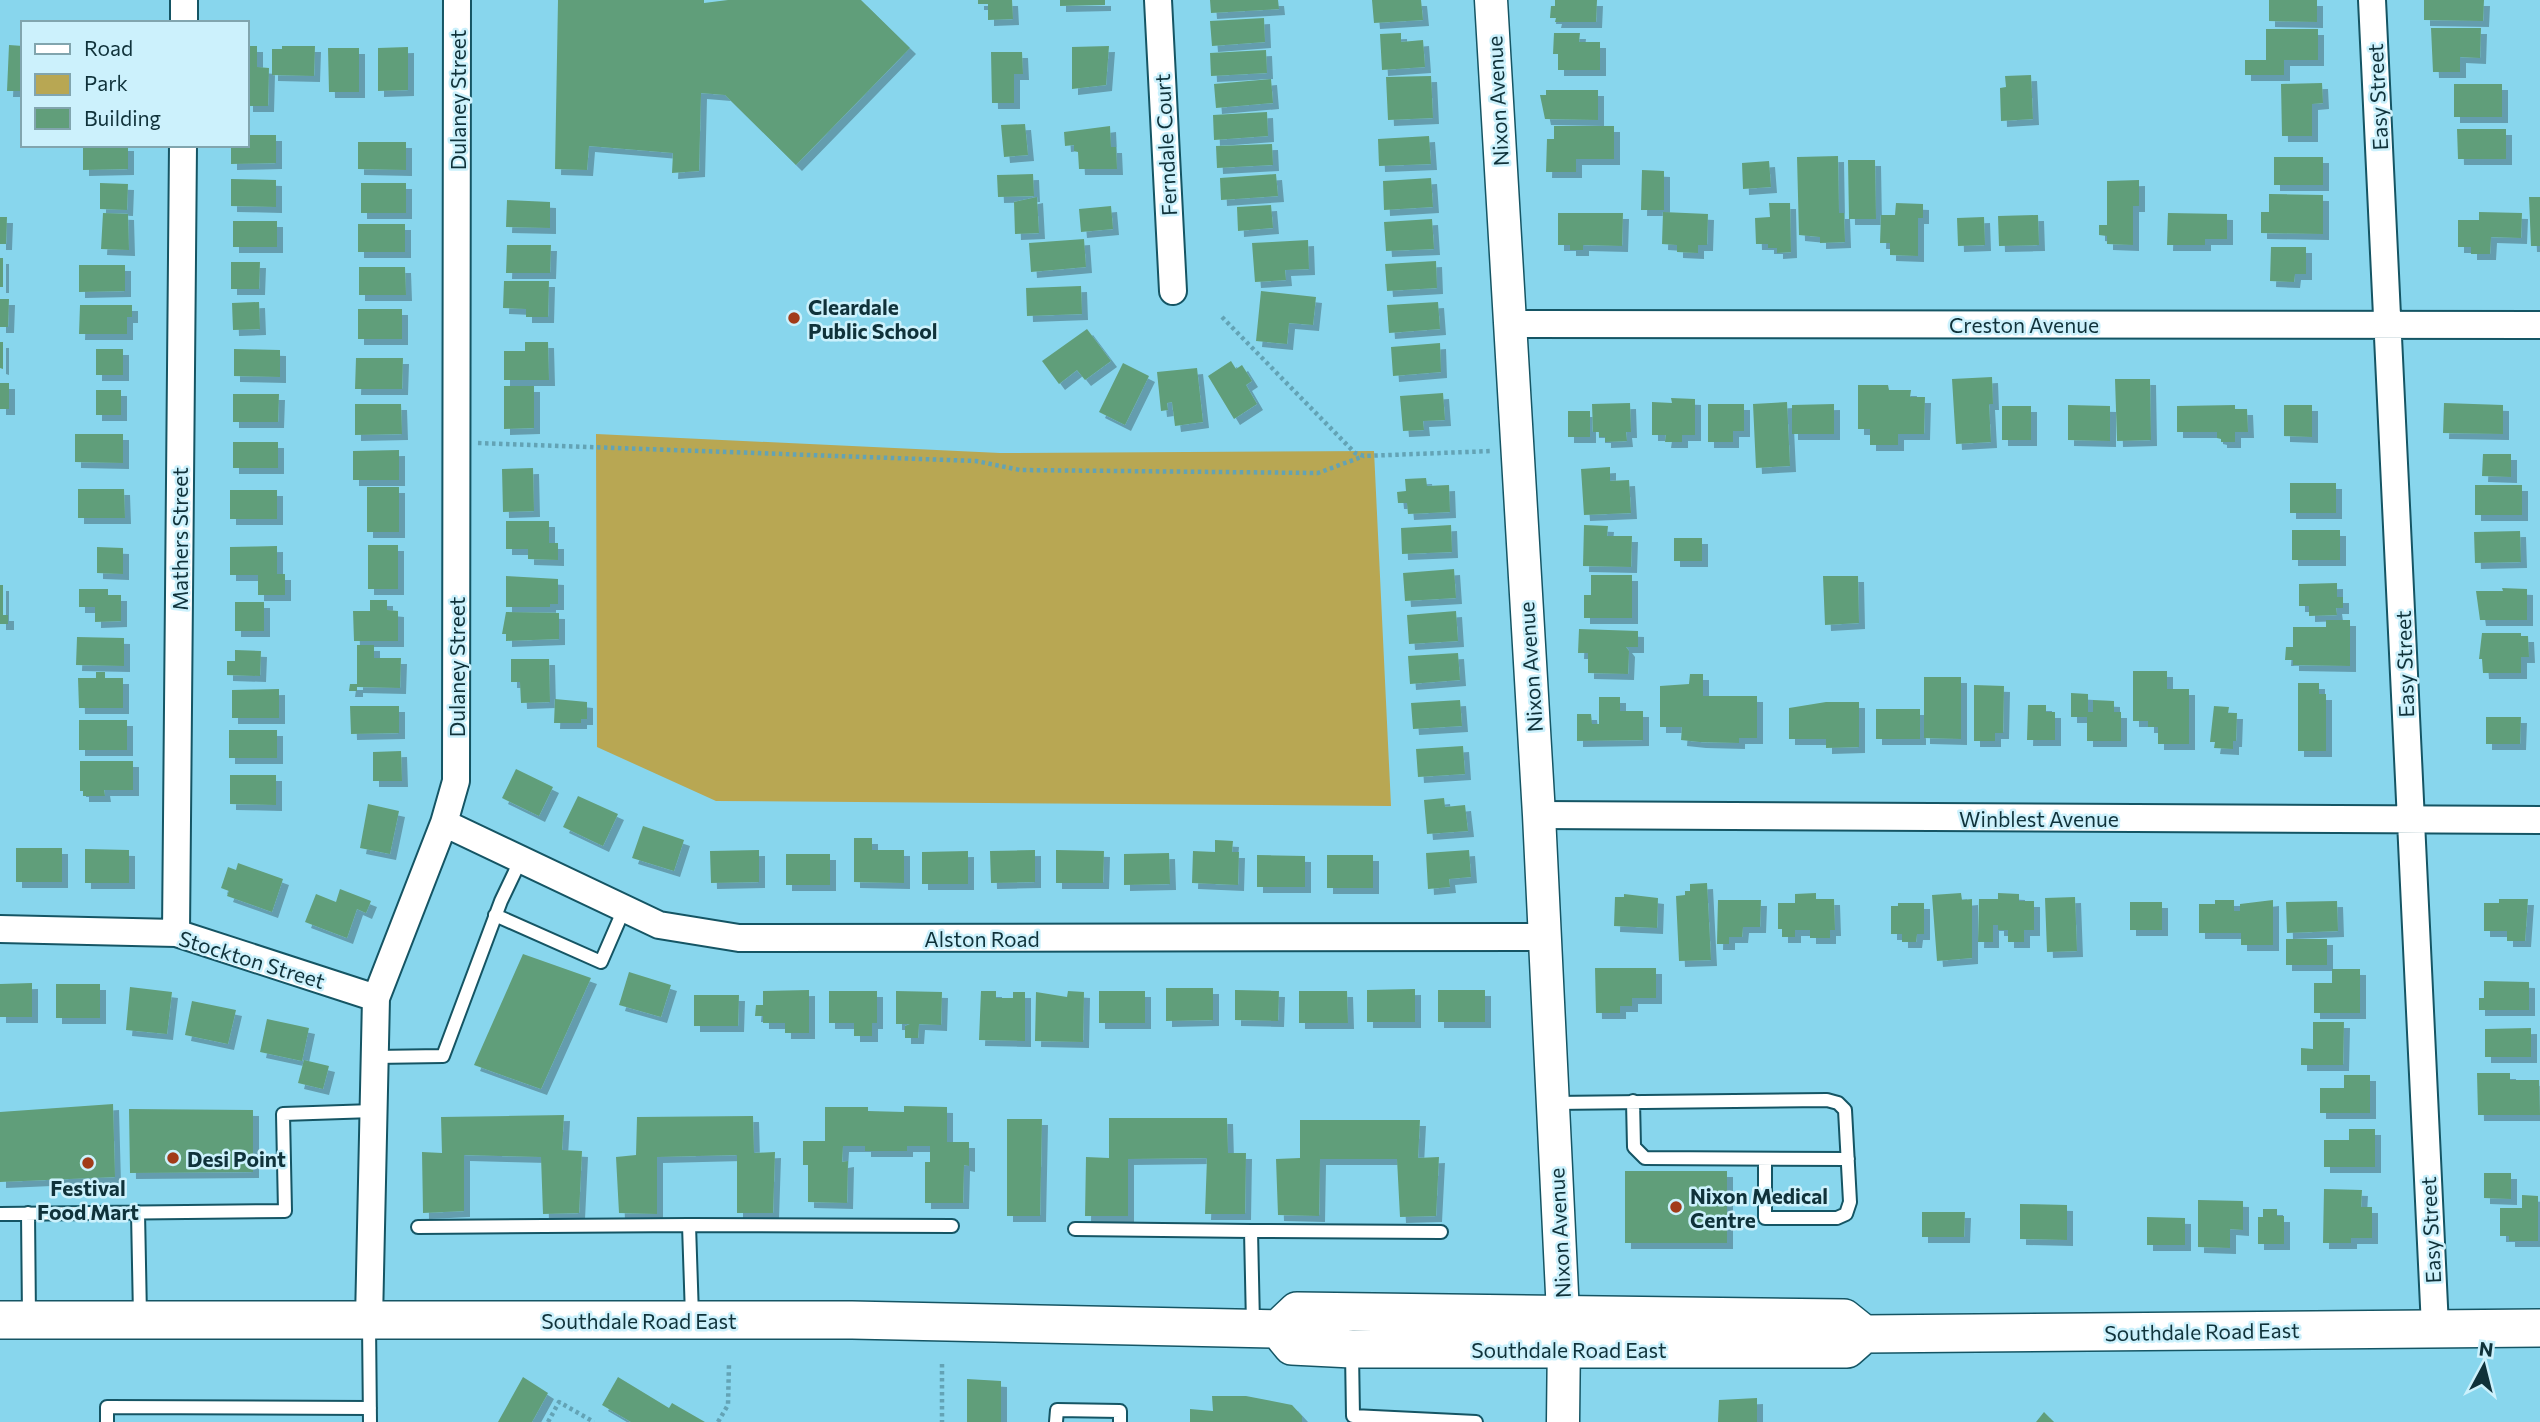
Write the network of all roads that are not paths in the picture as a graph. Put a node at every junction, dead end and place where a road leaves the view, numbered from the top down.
1 (184, 0) edge
2 (457, 0) edge
3 (1158, 0) edge
4 (1492, 0) edge
5 (2372, 0) edge
6 (184, 21) edge
7 (183, 147) edge
8 (1173, 291) dead end
9 (1508, 324) junction
10 (2389, 324) junction
11 (2540, 325) edge
12 (1539, 815) junction
13 (2410, 820) junction
14 (2540, 820) edge
15 (444, 823) junction
16 (521, 859) junction
17 (624, 909) junction
18 (495, 915) junction
19 (0, 929) edge
20 (176, 933) junction
21 (1545, 937) junction
22 (376, 998) junction
23 (374, 1057) junction
24 (1633, 1101) junction
25 (1553, 1103) junction
26 (373, 1111) junction
27 (1765, 1159) junction
28 (1848, 1159) junction
29 (138, 1212) junction
30 (28, 1213) junction
31 (0, 1214) edge
32 (689, 1225) junction
33 (952, 1226) dead end
34 (418, 1227) dead end
35 (1075, 1229) dead end
36 (1251, 1231) junction
37 (1441, 1232) dead end
38 (15, 1320) edge
39 (140, 1320) junction
40 (369, 1320) junction
41 (692, 1320) junction
42 (2435, 1327) junction
43 (2540, 1328) edge
44 (1266, 1329) junction
45 (1563, 1333) junction
46 (1352, 1349) junction
47 (370, 1408) junction
48 (107, 1422) edge
49 (370, 1422) edge
50 (1056, 1422) edge
51 (1120, 1422) edge
52 (1476, 1422) edge
53 (1563, 1422) edge

1 - 6 street
2 - 15 street, Dulaney Street
3 - 8 street, Ferndale Court
4 - 9 street, Nixon Avenue
5 - 10 street, Easy Street
7 - 20 street, Mathers Street
9 - 10 street, Creston Avenue
9 - 12 street, Nixon Avenue
10 - 11 street, Creston Avenue
10 - 13 street, Easy Street
12 - 13 street, Winblest Avenue
12 - 21 street, Nixon Avenue
13 - 14 street, Winblest Avenue
13 - 42 street, Easy Street
15 - 16 street, Alston Road
15 - 22 street, Dulaney Street
16 - 17 street, Alston Road
16 - 18 lane
17 - 18 lane
17 - 21 street, Alston Road
18 - 23 lane
19 - 20 street, Stockton Street
20 - 22 street, Stockton Street
21 - 25 street, Nixon Avenue
22 - 23 street, Dulaney Street
23 - 26 street, Dulaney Street
24 - 25 lane
24 - 27 lane
24 - 28 lane
25 - 45 street, Nixon Avenue
26 - 29 lane
26 - 40 street, Dulaney Street
27 - 28 lane
27 - 28 lane
29 - 30 lane
29 - 39 lane
30 - 31 lane
30 - 38 lane
32 - 33 lane
32 - 34 lane
32 - 41 lane
35 - 36 lane
36 - 37 lane
36 - 44 lane
38 - 39 main road, Southdale Road East
39 - 40 main road, Southdale Road East
40 - 41 main road, Southdale Road East
40 - 47 lane
41 - 44 main road, Southdale Road East
42 - 43 main road, Southdale Road East
42 - 45 main road, Southdale Road East
44 - 45 main road, Southdale Road East
44 - 46 main road, Southdale Road East
45 - 46 main road, Southdale Road East
45 - 53 street, Nixon Avenue
46 - 52 lane
47 - 48 lane
47 - 49 lane
50 - 51 lane

